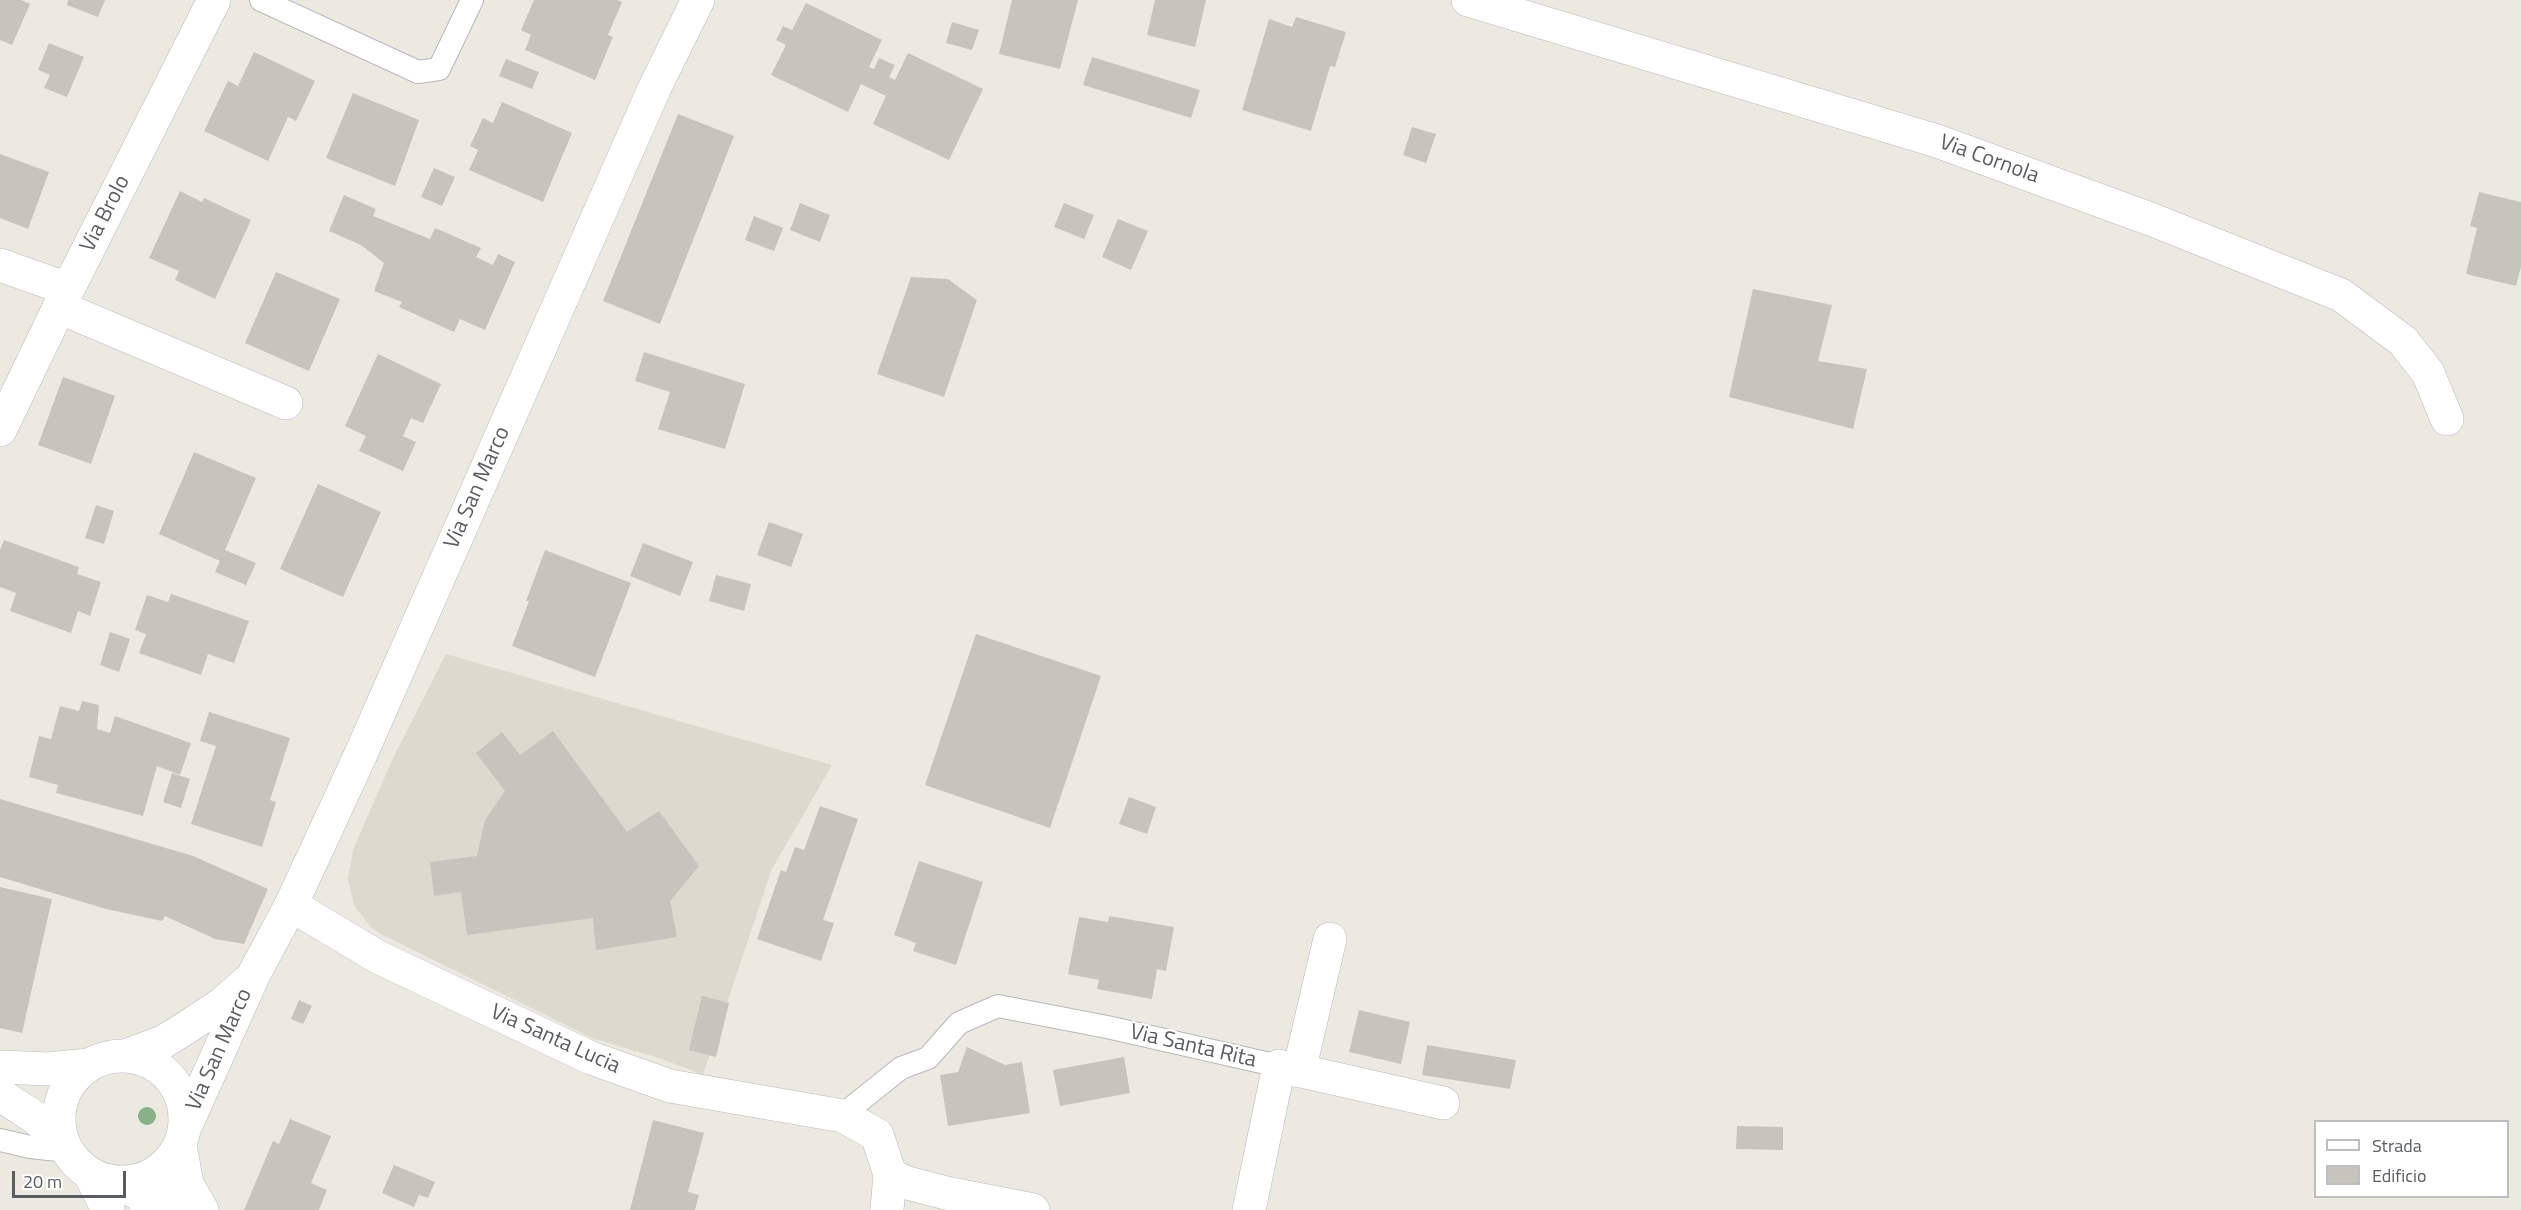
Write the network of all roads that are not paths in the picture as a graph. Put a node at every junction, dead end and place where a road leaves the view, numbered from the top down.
1 (214, 0) edge
2 (261, 0) edge
3 (472, 0) edge
4 (698, 0) edge
5 (1468, 0) edge
6 (0, 265) edge
7 (64, 298) junction
8 (286, 403) dead end
9 (2447, 419) dead end
10 (0, 430) edge
11 (291, 905) junction
12 (1330, 939) dead end
13 (254, 974) junction
14 (128, 1056) junction
15 (88, 1065) junction
16 (0, 1067) edge
17 (1289, 1069) junction
18 (0, 1095) edge
19 (1443, 1103) dead end
20 (841, 1116) junction
21 (0, 1140) edge
22 (179, 1144) junction
23 (87, 1172) edge
24 (890, 1174) junction
25 (158, 1207) edge
26 (202, 1210) edge
27 (887, 1210) edge
28 (1033, 1210) edge
29 (1249, 1210) edge

1 - 7 street, Via Brolo
2 - 3 lane
4 - 11 street, Via San Marco
5 - 9 street, Via Cornola
6 - 7 street
7 - 8 street
7 - 10 street, Via Brolo
11 - 13 street, Via San Marco
11 - 20 street, Via Santa Lucia
12 - 17 street, Via Santa Rita
13 - 14 street, Via San Marco
13 - 22 street, Via San Marco
14 - 15 street
14 - 22 street
15 - 16 street
15 - 23 street
17 - 19 street, Via Santa Rita
17 - 20 lane, Via Santa Rita
17 - 29 street, Via Santa Rita
18 - 23 street
20 - 24 street, Via Santa Lucia
21 - 23 lane
22 - 23 street
22 - 25 street, Via San Marco
22 - 26 street
23 - 25 street
24 - 27 street, Via Santa Lucia
24 - 28 street

